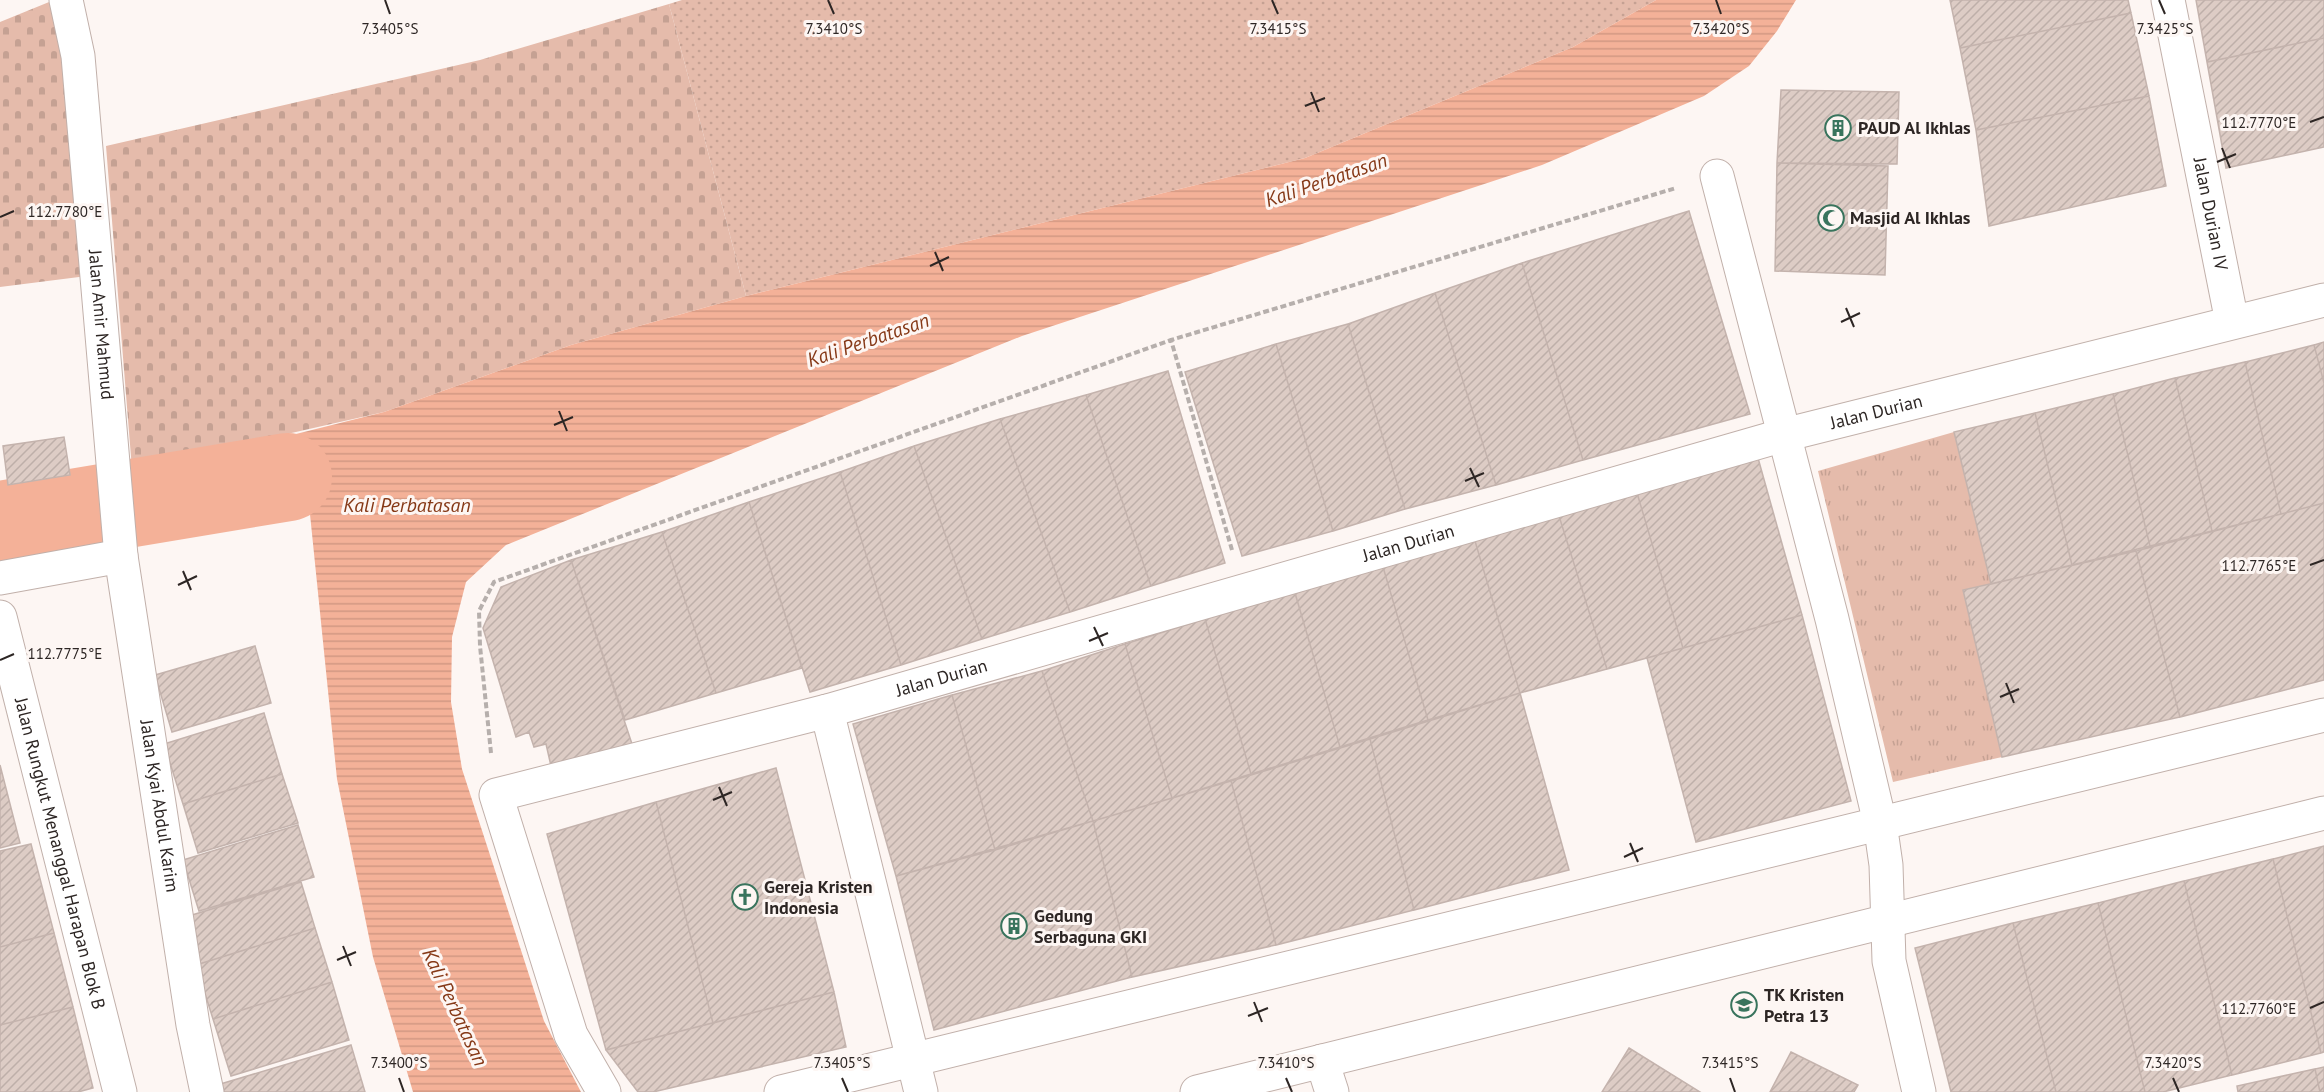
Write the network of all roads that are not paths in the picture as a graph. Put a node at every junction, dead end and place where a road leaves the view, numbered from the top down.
1 (66, 0) edge
2 (2168, 0) edge
3 (1717, 176) road end
4 (2324, 300) edge
5 (2232, 322) junction
6 (1784, 435) junction
7 (117, 519) joint
8 (121, 556) junction
9 (0, 578) edge
10 (0, 617) edge
11 (827, 711) junction
12 (2324, 715) edge
13 (2324, 813) edge
14 (1880, 823) junction
15 (1887, 921) junction
16 (914, 1060) junction
17 (1322, 1061) junction
18 (120, 1092) edge
19 (207, 1092) edge
20 (604, 1092) edge
21 (781, 1092) edge
22 (921, 1092) edge
23 (1197, 1092) edge
24 (1332, 1092) edge
25 (1919, 1092) edge

1 - 7 street, Jalan Amir Mahmud
2 - 5 street, Jalan Durian IV
3 - 6 street
4 - 5 street, Jalan Durian
5 - 6 street, Jalan Durian
6 - 11 street, Jalan Durian
6 - 14 street
7 - 8 street, Jalan Kyai Abdul Karim
8 - 9 street
8 - 19 street, Jalan Kyai Abdul Karim
10 - 18 street, Jalan Rungkut Menanggal Harapan Blok B
11 - 16 street
11 - 20 street, Jalan Durian
12 - 14 street
13 - 15 street
14 - 15 street
14 - 16 street
15 - 17 street
15 - 25 street
16 - 21 street
16 - 22 street
17 - 23 street
17 - 24 street

